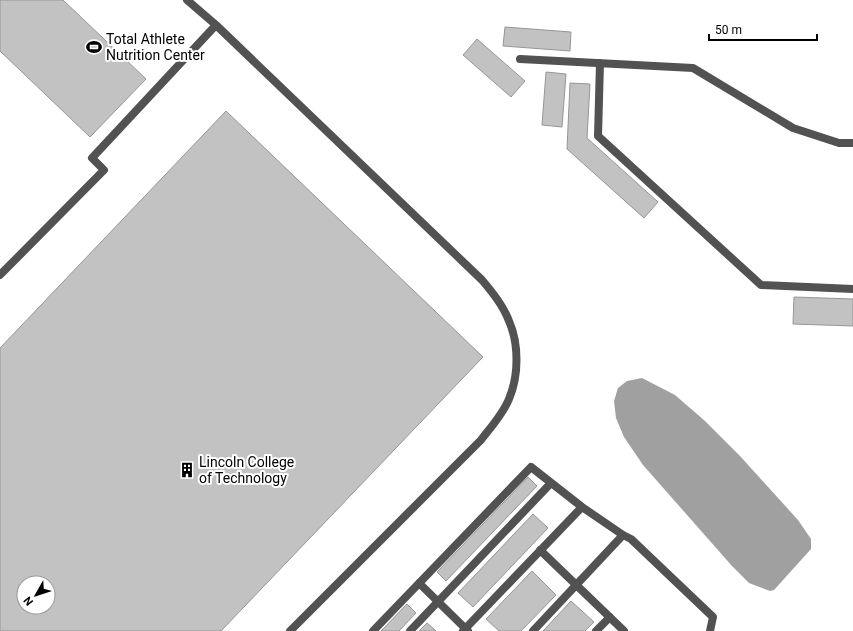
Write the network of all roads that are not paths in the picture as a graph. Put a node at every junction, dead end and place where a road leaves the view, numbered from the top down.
1 (187, 0) edge
2 (216, 25) junction
3 (520, 59) dead end
4 (600, 63) junction
5 (853, 143) edge
6 (0, 276) edge
7 (853, 288) edge
8 (551, 483) junction
9 (582, 507) junction
10 (623, 535) junction
11 (540, 550) junction
12 (419, 583) junction
13 (576, 585) junction
14 (438, 602) junction
15 (610, 617) junction
16 (465, 630) edge
17 (290, 631) edge
18 (373, 631) edge
19 (410, 631) edge
20 (533, 631) edge
21 (596, 631) edge
22 (624, 631) edge
23 (710, 631) edge

1 - 2 lane
2 - 6 lane
2 - 17 lane
3 - 4 lane
4 - 5 lane
4 - 7 lane
8 - 9 lane
8 - 12 lane
8 - 14 lane
9 - 10 lane
9 - 11 lane
10 - 13 lane
10 - 23 lane
11 - 13 lane
11 - 16 lane
12 - 14 lane
12 - 18 lane
13 - 15 lane
13 - 20 lane
14 - 16 lane
14 - 19 lane
15 - 21 lane
15 - 22 lane

